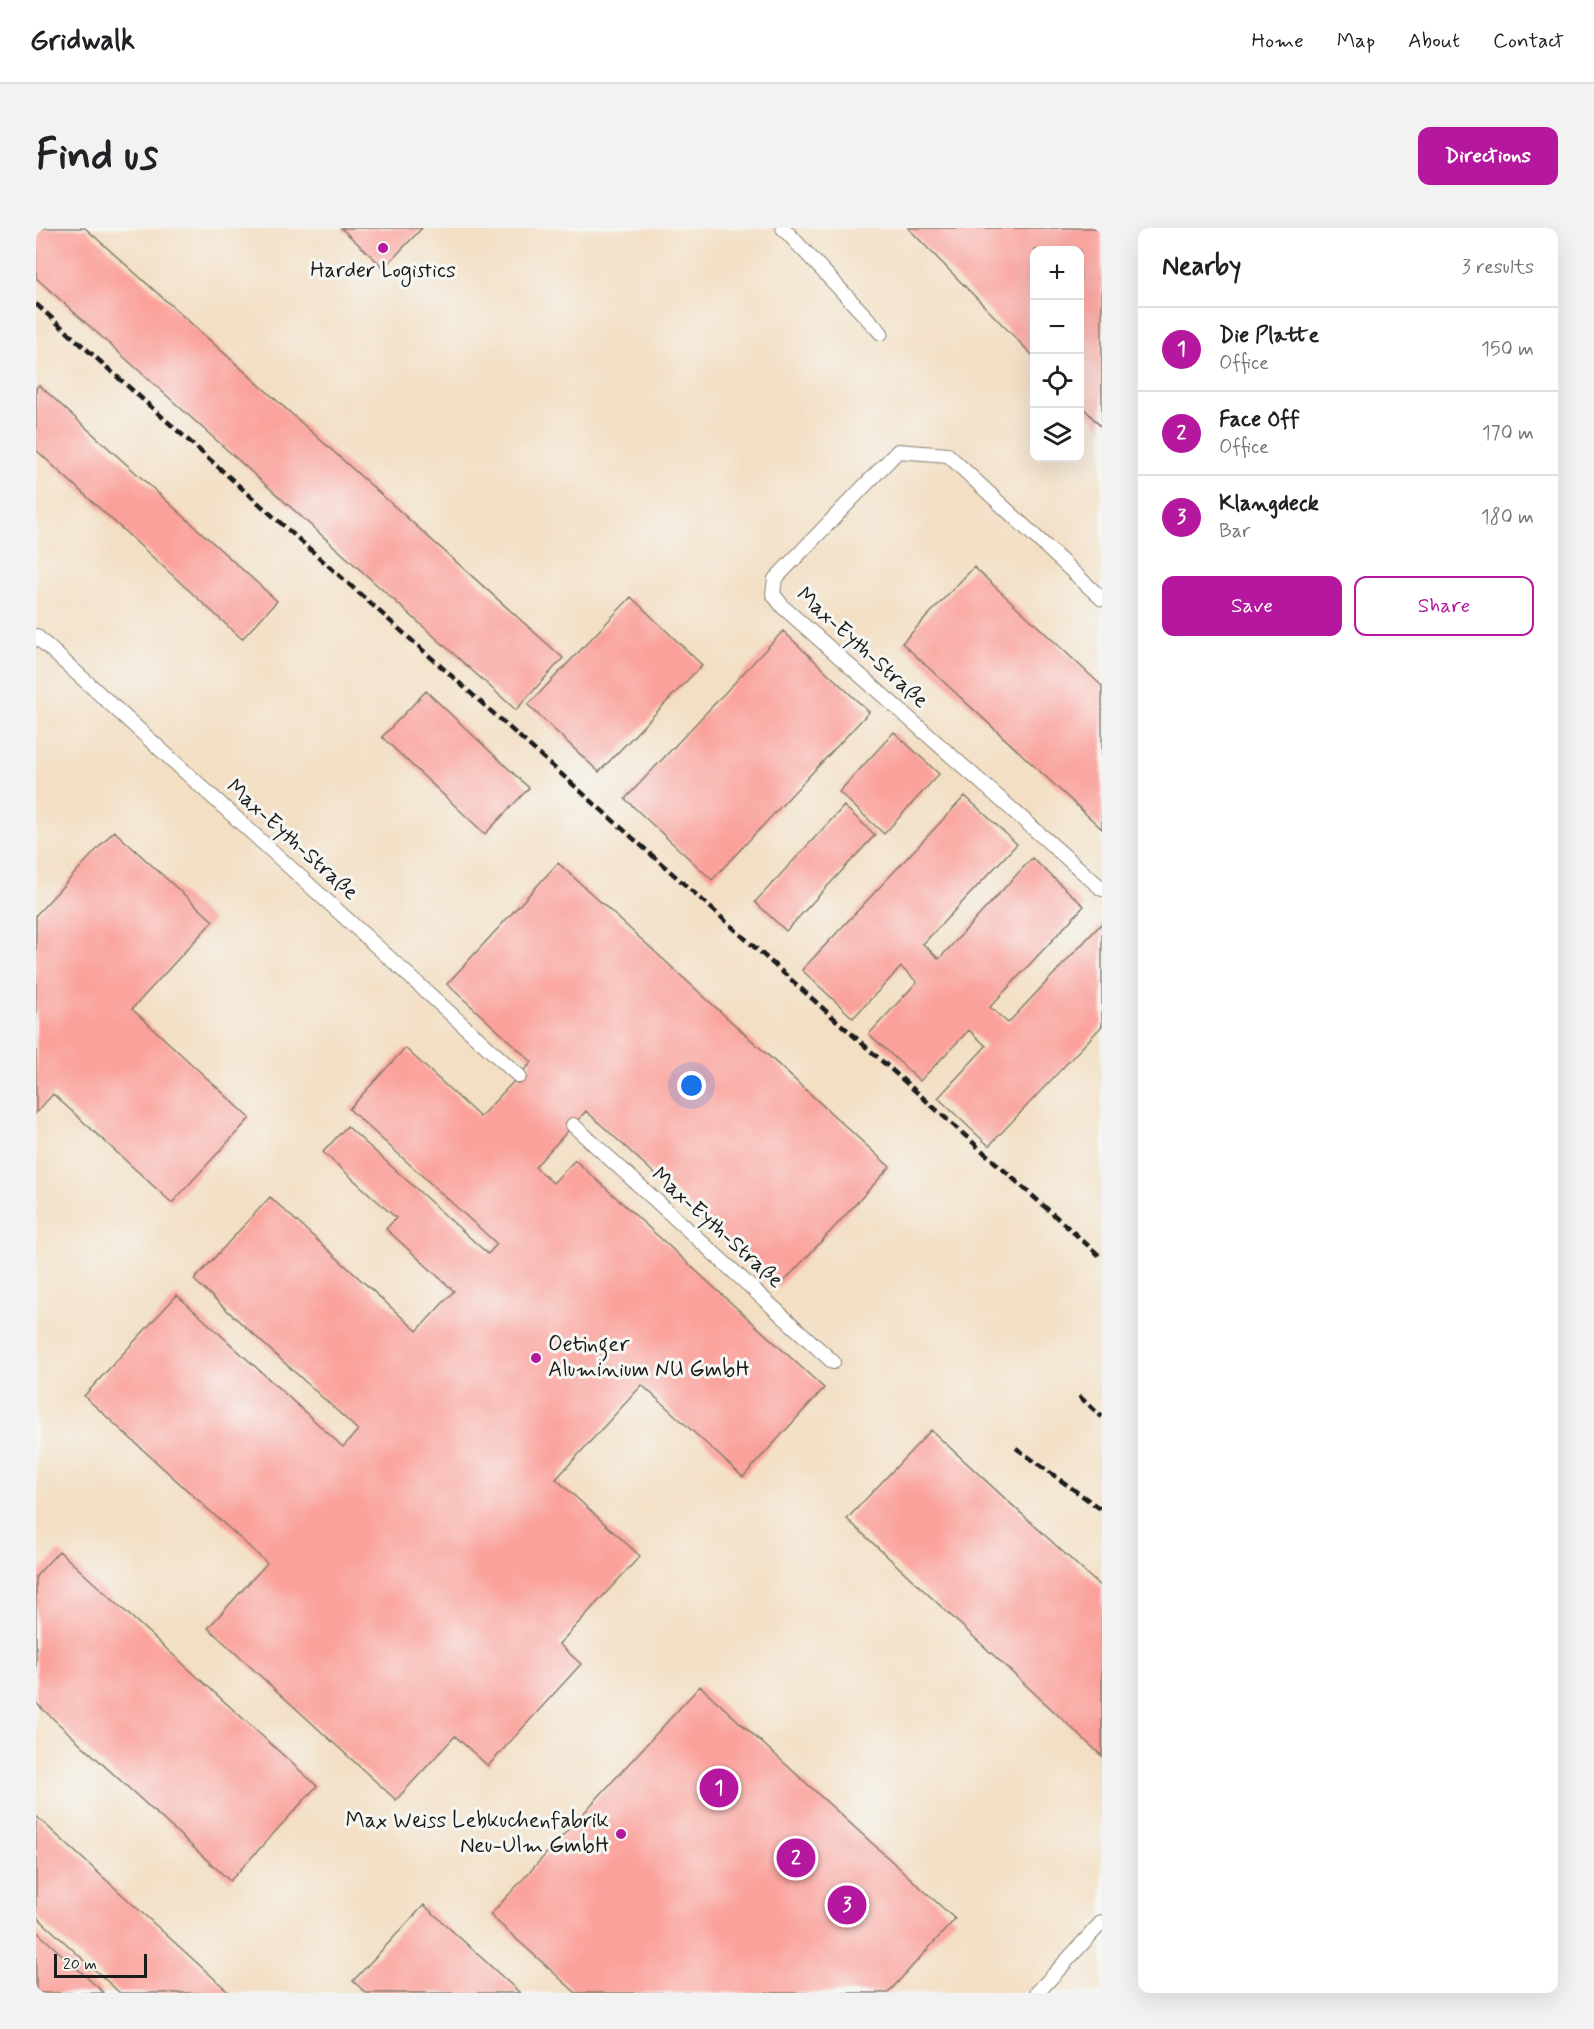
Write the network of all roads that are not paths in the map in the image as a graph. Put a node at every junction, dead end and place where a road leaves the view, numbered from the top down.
1 (783, 228) edge
2 (881, 333) dead end
3 (1102, 599) edge
4 (36, 636) edge
5 (1102, 889) edge
6 (519, 1076) dead end
7 (573, 1125) dead end
8 (833, 1362) dead end
9 (1102, 1922) edge
10 (1037, 1993) edge

1 - 2 lane
3 - 5 lane, Max-Eyth-Straße
4 - 6 lane, Max-Eyth-Straße
7 - 8 lane, Max-Eyth-Straße
9 - 10 lane

